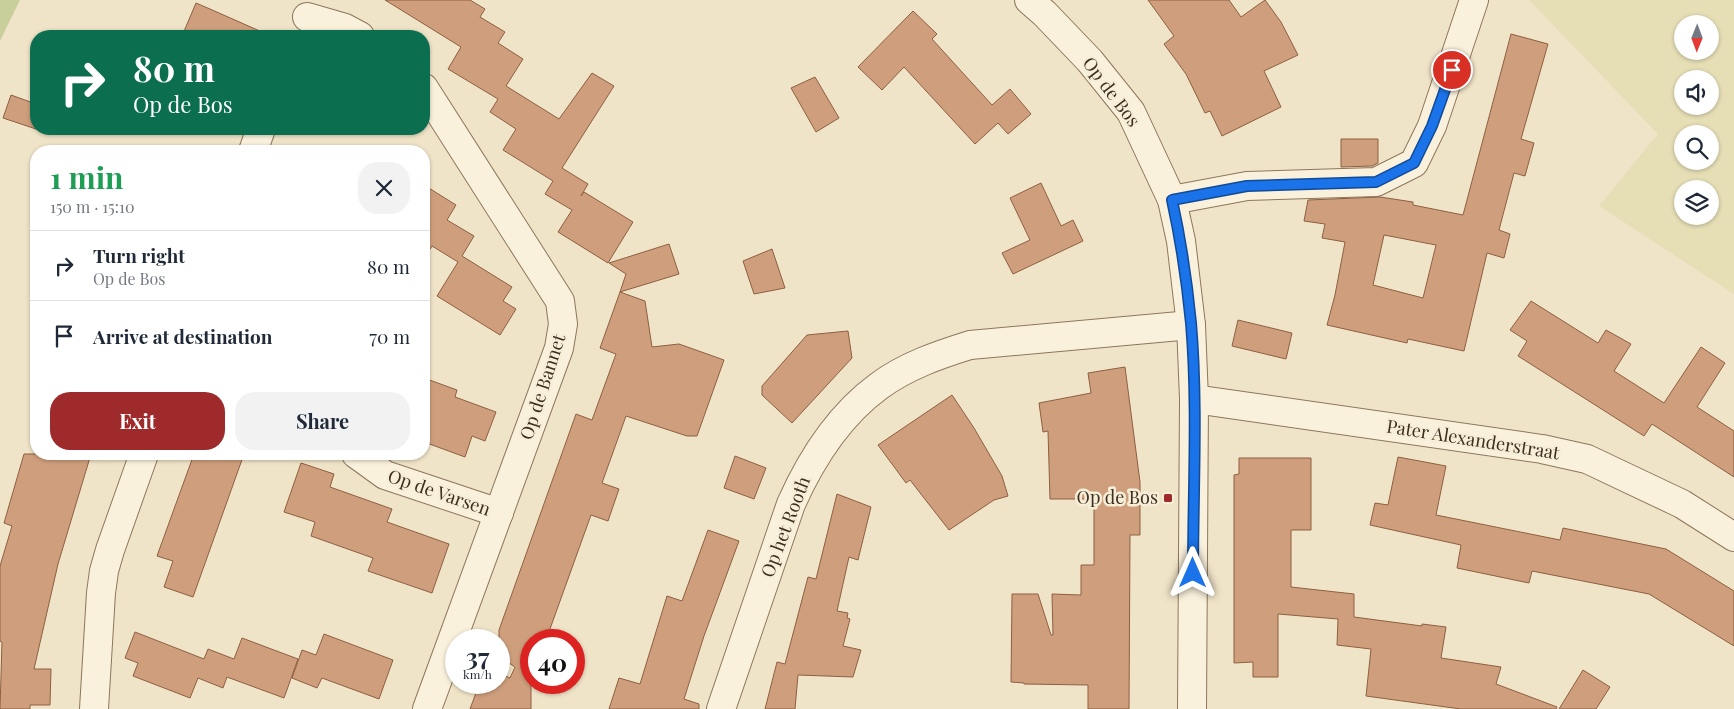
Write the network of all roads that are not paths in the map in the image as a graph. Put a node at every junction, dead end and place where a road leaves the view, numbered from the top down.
1 (1029, 0) edge
2 (1474, 0) edge
3 (308, 18) edge
4 (349, 30) edge
5 (430, 97) edge
6 (1172, 200) junction
7 (1191, 324) junction
8 (1194, 399) junction
9 (142, 460) edge
10 (364, 460) edge
11 (499, 514) junction
12 (1734, 537) edge
13 (94, 709) edge
14 (427, 709) edge
15 (721, 709) edge
16 (1192, 709) edge

1 - 6 street, Op de Bos
2 - 6 street
3 - 4 street
5 - 11 street, Op de Bannet
6 - 7 street, Op de Bos
7 - 8 street, Op de Bos
7 - 15 street, Op het Rooth
8 - 12 street, Pater Alexanderstraat
8 - 16 street, Op de Bos
9 - 13 street
10 - 11 street, Op de Varsen
11 - 14 street, Op de Bannet

